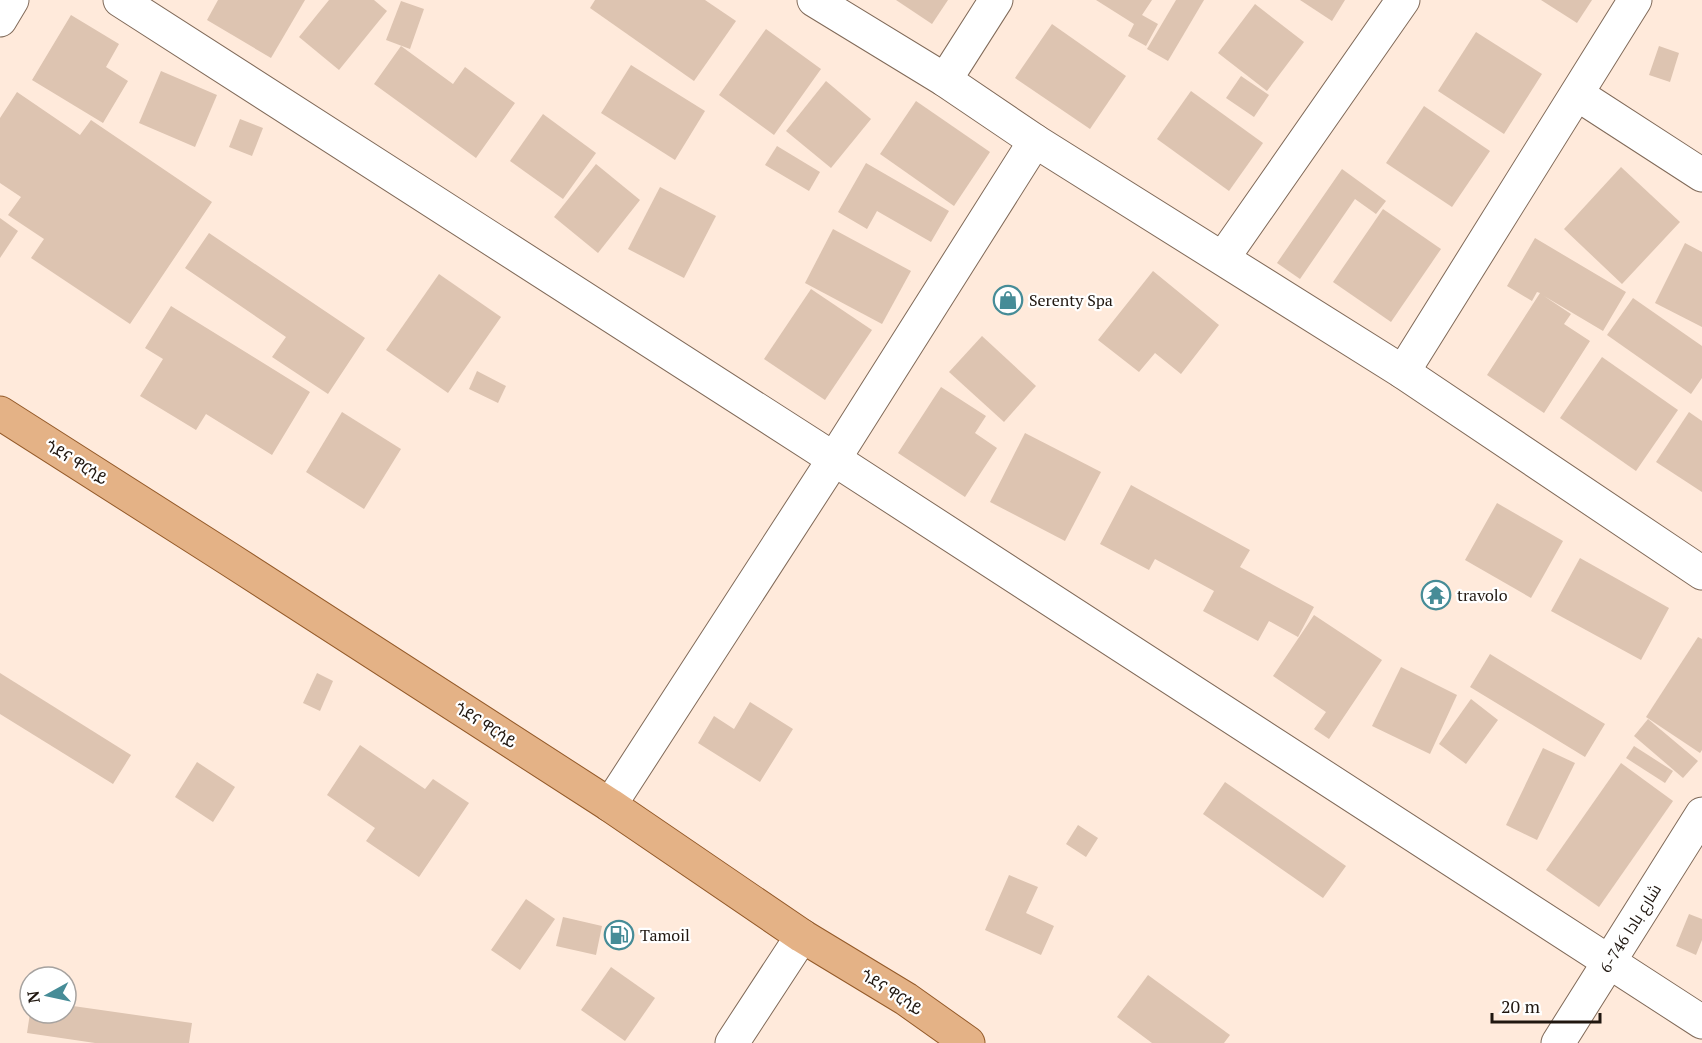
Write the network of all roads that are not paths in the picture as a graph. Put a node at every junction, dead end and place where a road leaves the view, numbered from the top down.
1 (12, 0) edge
2 (120, 0) edge
3 (814, 0) edge
4 (996, 0) edge
5 (1403, 0) edge
6 (1635, 0) edge
7 (0, 20) edge
8 (945, 80) junction
9 (1577, 94) junction
10 (1035, 141) junction
11 (1702, 175) edge
12 (1223, 258) junction
13 (1403, 372) junction
14 (0, 413) edge
15 (834, 459) junction
16 (1702, 573) edge
17 (610, 805) junction
18 (1702, 814) edge
19 (802, 936) junction
20 (1609, 962) junction
21 (1702, 1022) edge
22 (732, 1043) edge
23 (968, 1043) edge
24 (1558, 1043) edge

1 - 7 street
2 - 15 street
3 - 8 street
4 - 8 street
5 - 12 street
6 - 9 street
8 - 10 street
9 - 11 street
9 - 13 street
10 - 12 street
10 - 15 street
12 - 13 street
13 - 16 street
14 - 17 main road, ጎደና ዋርሳይ
15 - 17 street
15 - 20 street
17 - 19 main road, ጎደና ዋርሳይ
18 - 20 street, شارع بادا 746-6
19 - 22 street
19 - 23 main road, ጎደና ዋርሳይ
20 - 21 street
20 - 24 street, شارع بادا 746-6

